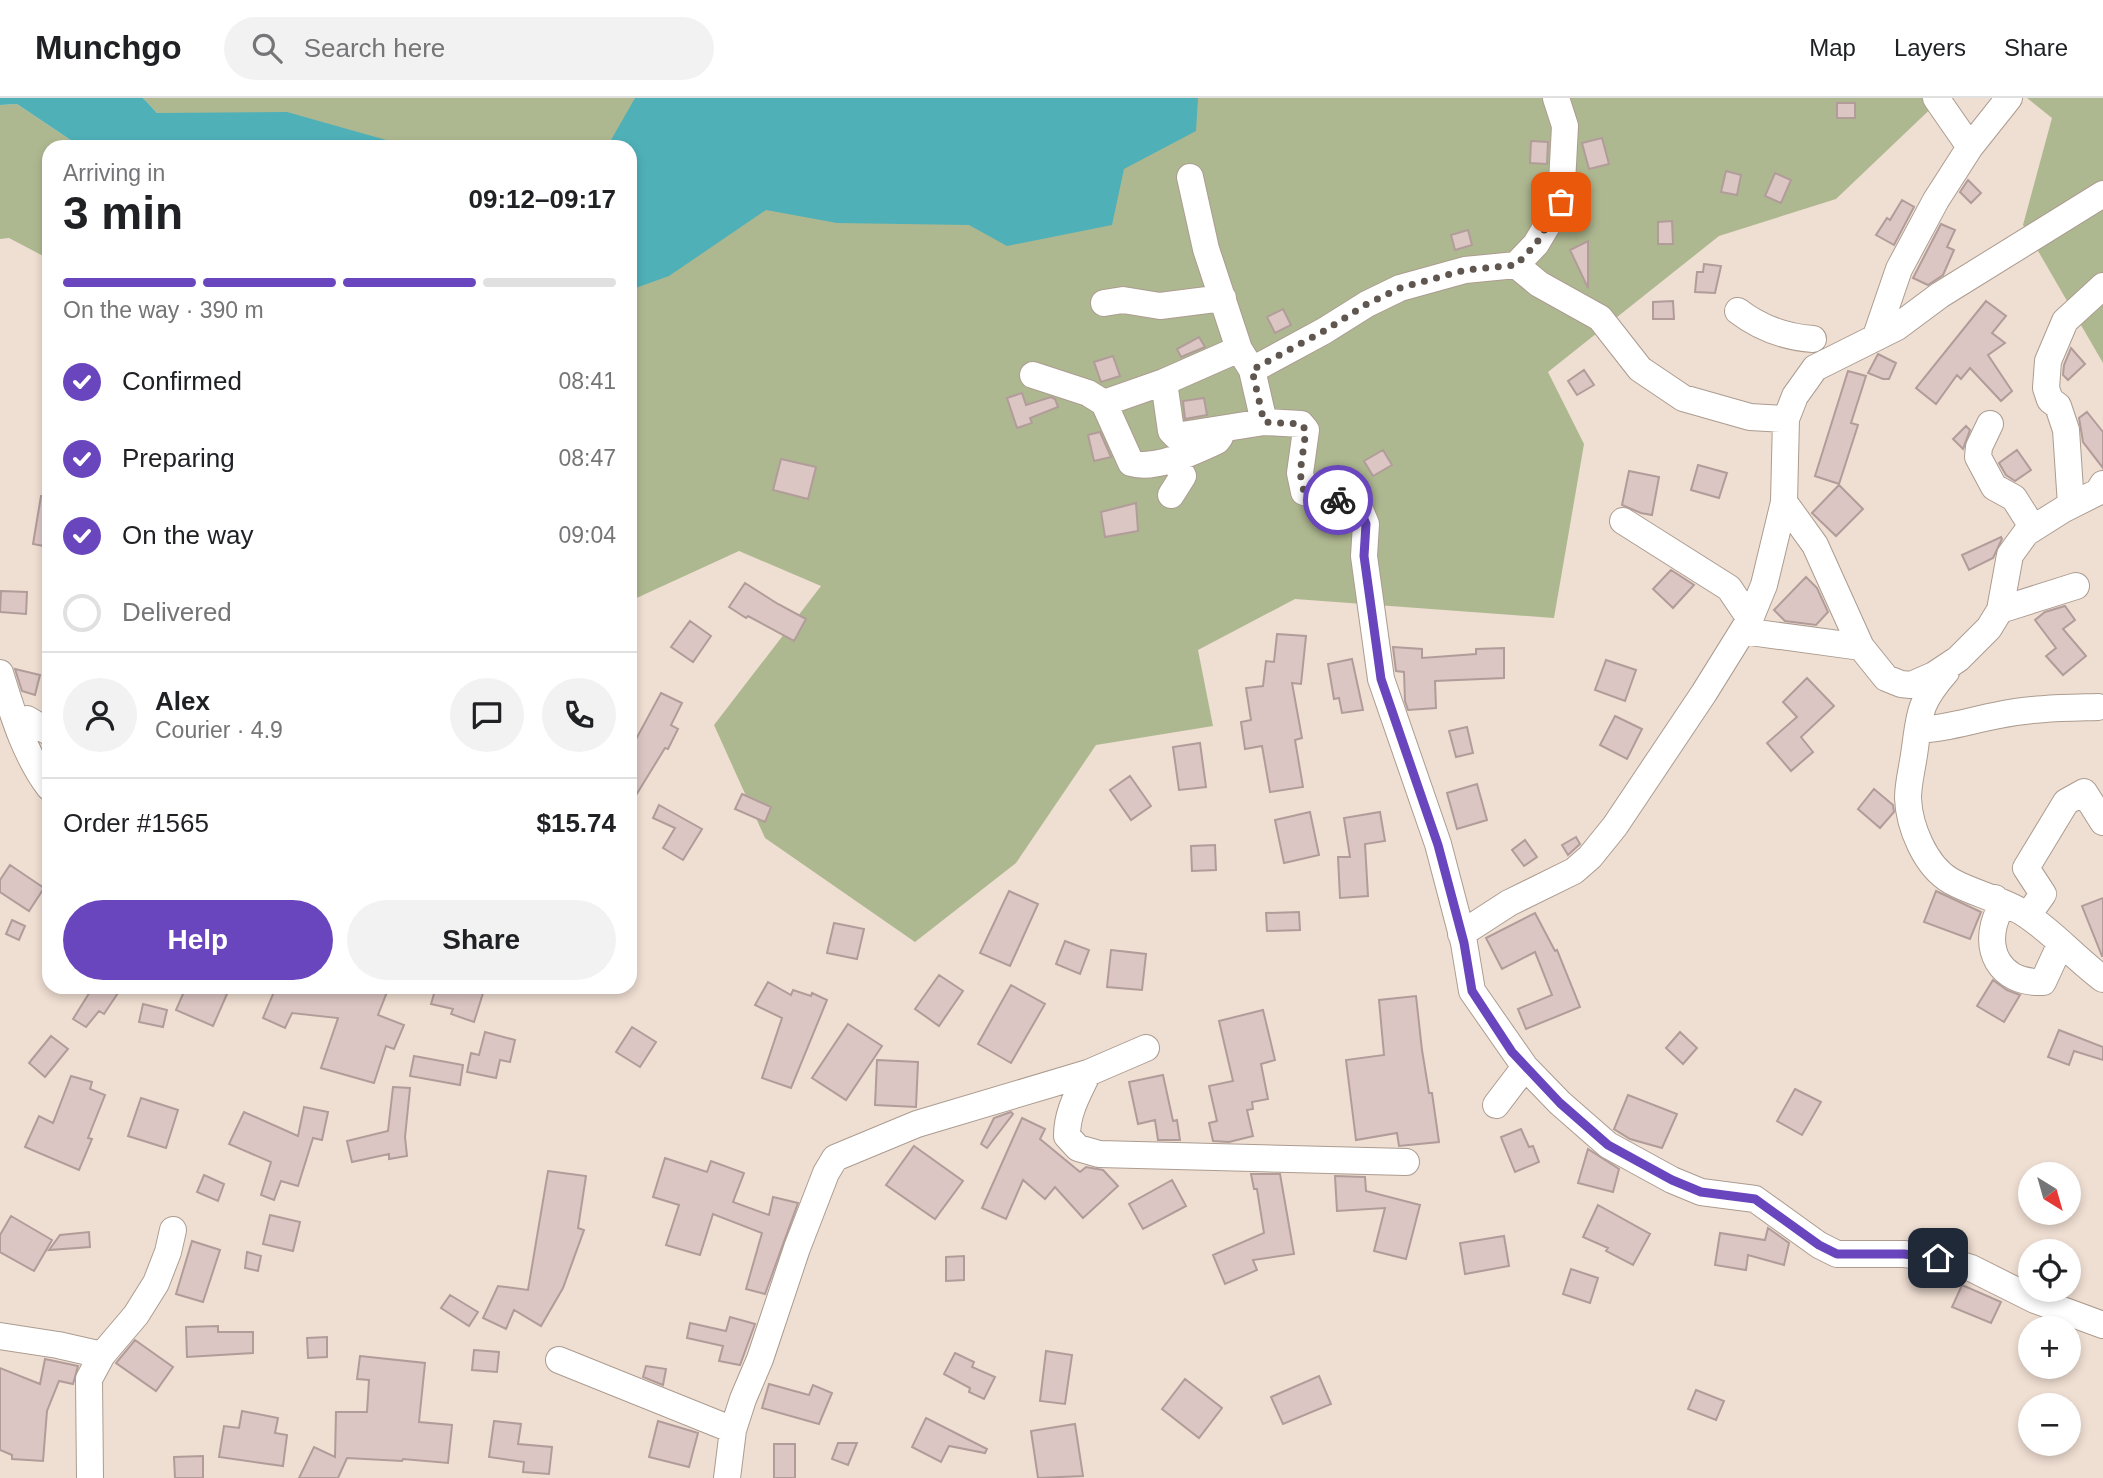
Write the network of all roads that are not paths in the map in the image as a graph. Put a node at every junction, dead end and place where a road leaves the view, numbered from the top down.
1 (1556, 98) edge
2 (1936, 98) edge
3 (2009, 98) edge
4 (1970, 147) junction
5 (1190, 177) dead end
6 (2103, 194) edge
7 (1516, 265) junction
8 (2103, 286) edge
9 (1223, 298) junction
10 (1104, 303) dead end
11 (1738, 311) dead end
12 (1876, 336) junction
13 (1814, 339) dead end
14 (1245, 359) junction
15 (1033, 375) dead end
16 (1164, 382) junction
17 (1104, 403) junction
18 (1786, 419) junction
19 (1264, 422) junction
20 (1990, 424) dead end
21 (1228, 427) junction
22 (1178, 457) junction
23 (2101, 489) edge
24 (1171, 495) dead end
25 (1784, 502) junction
26 (2071, 505) junction
27 (1623, 521) dead end
28 (2033, 528) junction
29 (2076, 586) dead end
30 (2000, 610) junction
31 (1746, 625) junction
32 (1861, 647) junction
33 (1958, 659) junction
34 (0, 673) edge
35 (1886, 678) junction
36 (2098, 707) dead end
37 (16, 722) junction
38 (1918, 722) junction
39 (42, 728) edge
40 (42, 777) edge
41 (2103, 822) edge
42 (1995, 898) junction
43 (2028, 915) junction
44 (1461, 934) junction
45 (2061, 943) junction
46 (2103, 979) edge
47 (1146, 1048) dead end
48 (1525, 1067) junction
49 (1088, 1073) junction
50 (1496, 1105) dead end
51 (1406, 1162) dead end
52 (173, 1230) dead end
53 (2103, 1325) edge
54 (0, 1336) edge
55 (102, 1355) junction
56 (559, 1360) dead end
57 (733, 1430) junction
58 (90, 1478) edge
59 (727, 1478) edge

1 - 7 street
2 - 4 street
3 - 4 street
4 - 12 street
5 - 9 street
6 - 12 street
7 - 14 street
7 - 18 street
8 - 26 street
9 - 10 street
9 - 14 street
11 - 13 street
12 - 18 street
14 - 16 street
14 - 19 street
15 - 17 street
16 - 17 street
16 - 21 street
17 - 22 street
18 - 25 street
19 - 21 street
19 - 44 street
20 - 28 street
21 - 22 street
22 - 24 street
23 - 26 street
25 - 31 street
25 - 32 street
26 - 28 street
27 - 31 street
28 - 30 street
29 - 30 street
30 - 33 street
31 - 32 street
31 - 44 street
32 - 35 street
33 - 35 street
33 - 38 street
34 - 37 street
35 - 38 street
36 - 38 street
37 - 39 street
37 - 40 street
38 - 42 street
41 - 43 street
42 - 43 street
42 - 45 street
43 - 45 street
44 - 48 street
45 - 46 street
47 - 49 street
48 - 50 street
48 - 53 street
49 - 51 street
49 - 57 street
52 - 55 street
54 - 55 street
55 - 58 street
56 - 57 street
57 - 59 street

